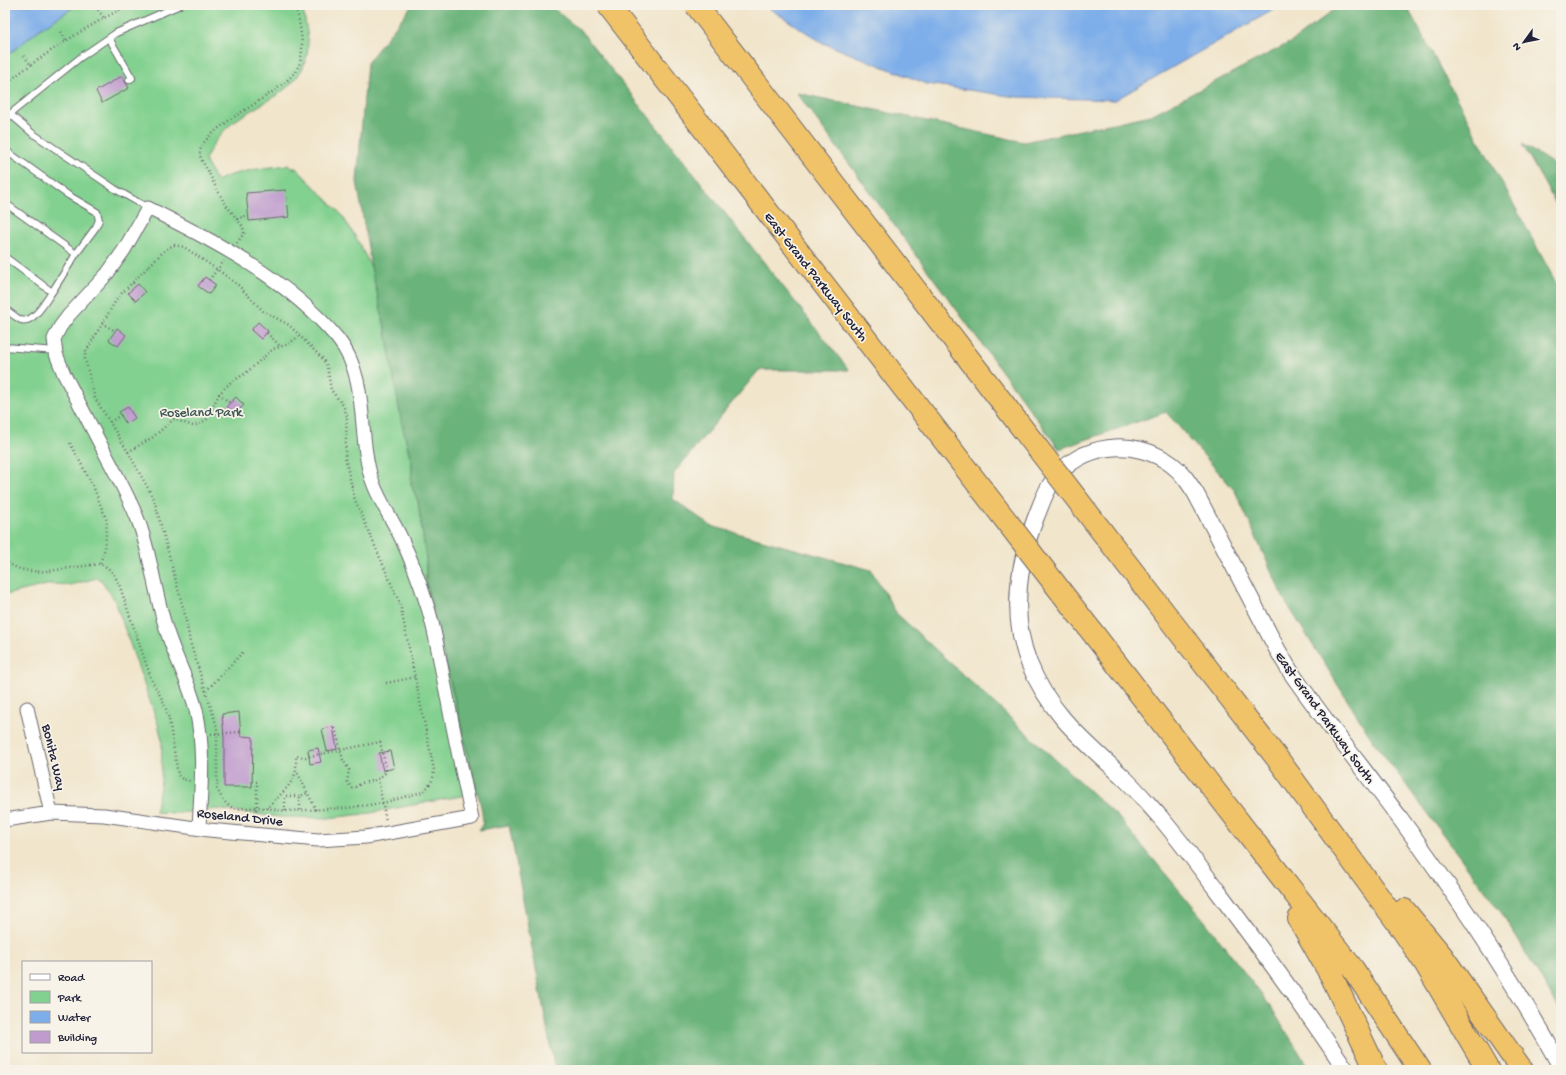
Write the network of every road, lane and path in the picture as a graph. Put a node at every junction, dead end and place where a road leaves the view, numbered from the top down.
1 (129, 5) edge
2 (180, 5) edge
3 (296, 5) edge
4 (608, 5) edge
5 (696, 5) edge
6 (98, 10) dead end
7 (104, 18) junction
8 (61, 32) dead end
9 (109, 38) junction
10 (66, 40) junction
11 (24, 56) dead end
12 (30, 64) junction
13 (129, 80) dead end
14 (5, 84) edge
15 (5, 150) edge
16 (5, 204) edge
17 (148, 208) junction
18 (248, 216) dead end
19 (238, 219) junction
20 (230, 252) junction
21 (76, 254) junction
22 (5, 257) edge
23 (218, 270) junction
24 (209, 280) dead end
25 (133, 283) junction
26 (136, 286) dead end
27 (52, 292) junction
28 (5, 309) edge
29 (102, 323) junction
30 (115, 331) dead end
31 (267, 333) dead end
32 (300, 335) junction
33 (281, 346) junction
34 (5, 347) edge
35 (56, 351) junction
36 (219, 394) junction
37 (211, 403) dead end
38 (230, 403) dead end
39 (214, 405) junction
40 (121, 415) dead end
41 (110, 422) junction
42 (70, 443) dead end
43 (128, 452) junction
44 (5, 560) edge
45 (100, 564) junction
46 (244, 651) dead end
47 (416, 677) junction
48 (386, 683) dead end
49 (206, 691) junction
50 (27, 708) dead end
51 (335, 728) dead end
52 (241, 732) dead end
53 (217, 733) junction
54 (201, 735) junction
55 (340, 750) junction
56 (1280, 762) junction
57 (296, 770) junction
58 (1204, 777) junction
59 (378, 778) junction
60 (202, 780) junction
61 (252, 782) dead end
62 (308, 793) junction
63 (300, 796) junction
64 (383, 803) junction
65 (257, 807) junction
66 (266, 809) junction
67 (300, 810) junction
68 (316, 810) junction
69 (285, 811) junction
70 (51, 812) junction
71 (5, 820) edge
72 (198, 828) junction
73 (388, 833) junction
74 (252, 834) junction
75 (1561, 1067) edge
76 (1346, 1070) edge
77 (1376, 1070) edge
78 (1420, 1070) edge
79 (1488, 1070) edge
80 (1522, 1070) edge

1 - 7 path
2 - 9 lane
3 - 19 path
4 - 58 highway, East Grand Parkway South, bridge
5 - 56 highway, bridge
6 - 7 path
7 - 10 path
8 - 10 path
9 - 13 lane
9 - 17 lane
10 - 12 path
11 - 12 path
12 - 14 path
15 - 21 lane
16 - 21 lane
17 - 20 street
17 - 35 street
18 - 19 path
19 - 20 path
20 - 23 path
20 - 73 street, Roseland Drive
21 - 27 lane
22 - 27 lane
23 - 24 path
23 - 25 path
23 - 32 path
25 - 26 path
25 - 29 path
27 - 28 lane
29 - 30 path
29 - 41 path
31 - 33 path
32 - 33 path
32 - 47 path
33 - 36 path
34 - 35 lane
35 - 54 street
36 - 38 path
36 - 39 path
37 - 39 path
39 - 43 path
40 - 41 path
41 - 43 path
42 - 45 path
43 - 49 path
44 - 45 path
45 - 60 path
46 - 49 path
47 - 48 path
47 - 64 path
49 - 53 path
50 - 70 street, Bonita Way
51 - 55 path
52 - 53 path
53 - 54 path
53 - 65 path
54 - 60 street
55 - 57 path
55 - 59 path
55 - 59 path
56 - 79 highway
56 - 80 highway
57 - 62 path
57 - 66 path
58 - 77 highway
58 - 78 highway, East Grand Parkway South
59 - 64 path
60 - 72 street
61 - 65 path
62 - 63 path
62 - 68 path
63 - 67 path
63 - 69 path
64 - 68 path
64 - 73 path
65 - 66 path
65 - 74 path
66 - 69 path
67 - 68 path
67 - 69 path
70 - 71 street, Roseland Drive
70 - 72 street, Roseland Drive
72 - 74 street, Roseland Drive
73 - 74 street, Roseland Drive
75 - 76 street, East Grand Parkway South

